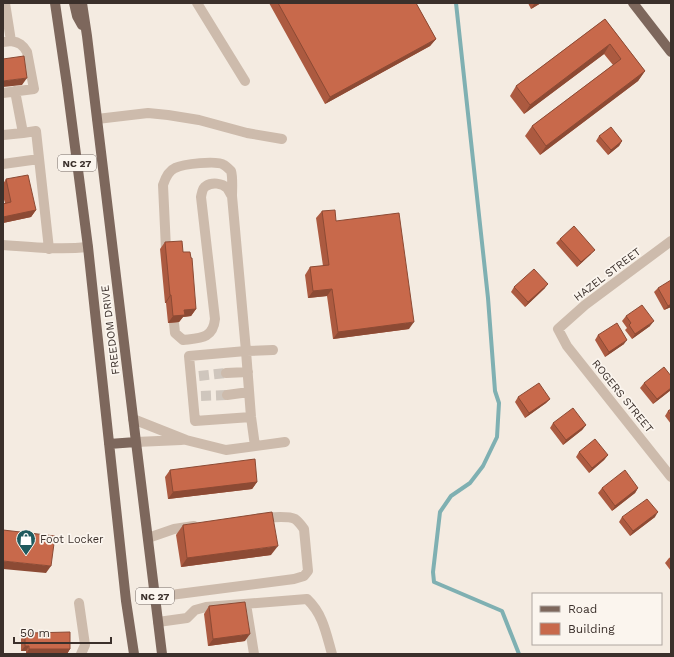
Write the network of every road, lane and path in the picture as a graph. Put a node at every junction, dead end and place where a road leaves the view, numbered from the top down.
1 (5, 3) edge
2 (55, 3) edge
3 (74, 3) edge
4 (82, 3) edge
5 (197, 3) edge
6 (633, 3) edge
7 (5, 17) edge
8 (87, 36) junction
9 (7, 42) edge
10 (671, 52) edge
11 (245, 81) dead end
12 (15, 91) junction
13 (3, 93) edge
14 (97, 119) junction
15 (23, 133) junction
16 (3, 135) edge
17 (282, 139) dead end
18 (39, 159) junction
19 (3, 164) edge
20 (232, 196) junction
21 (671, 241) edge
22 (3, 245) edge
23 (88, 247) junction
24 (50, 249) junction
25 (166, 249) edge
26 (174, 323) edge
27 (558, 329) joint
28 (273, 350) dead end
29 (246, 351) junction
30 (248, 372) junction
31 (226, 373) tunnel mouth
32 (249, 392) junction
33 (227, 394) tunnel mouth
34 (251, 417) junction
35 (133, 419) junction
36 (186, 440) junction
37 (136, 442) junction
38 (285, 442) dead end
39 (109, 444) junction
40 (255, 446) junction
41 (671, 477) edge
42 (252, 518) edge
43 (206, 525) edge
44 (148, 538) junction
45 (155, 597) junction
46 (79, 604) dead end
47 (246, 604) junction
48 (158, 622) junction
49 (81, 654) edge
50 (134, 654) edge
51 (162, 654) edge
52 (254, 654) edge
53 (332, 654) edge

1 - 7 street
2 - 23 main road, FREEDOM DRIVE / NC 27
3 - 8 main road
4 - 8 main road, FREEDOM DRIVE / NC 27
5 - 11 street
6 - 10 main road
7 - 9 street
8 - 14 main road, FREEDOM DRIVE / NC 27
9 - 12 street
12 - 13 street
12 - 15 street
14 - 17 street
14 - 35 main road, FREEDOM DRIVE / NC 27
15 - 16 street
15 - 18 street
18 - 19 street
18 - 24 street
20 - 25 street
20 - 26 street
20 - 29 street
21 - 27 street, HAZEL STREET
22 - 24 street
23 - 24 street
23 - 39 main road, FREEDOM DRIVE / NC 27
27 - 41 street, ROGERS STREET
28 - 29 street
29 - 30 street
29 - 34 street
30 - 31 street
30 - 32 street
32 - 33 street
32 - 34 street
34 - 40 street
35 - 36 street
35 - 37 main road, FREEDOM DRIVE / NC 27
36 - 37 street
36 - 40 street
37 - 39 main road
37 - 44 main road, FREEDOM DRIVE / NC 27
38 - 40 street
39 - 50 main road, FREEDOM DRIVE / NC 27
42 - 45 street
43 - 44 street
44 - 45 main road, FREEDOM DRIVE / NC 27
45 - 48 main road, FREEDOM DRIVE / NC 27
46 - 49 street
47 - 48 street
47 - 52 street
47 - 53 street
48 - 51 main road, FREEDOM DRIVE / NC 27

